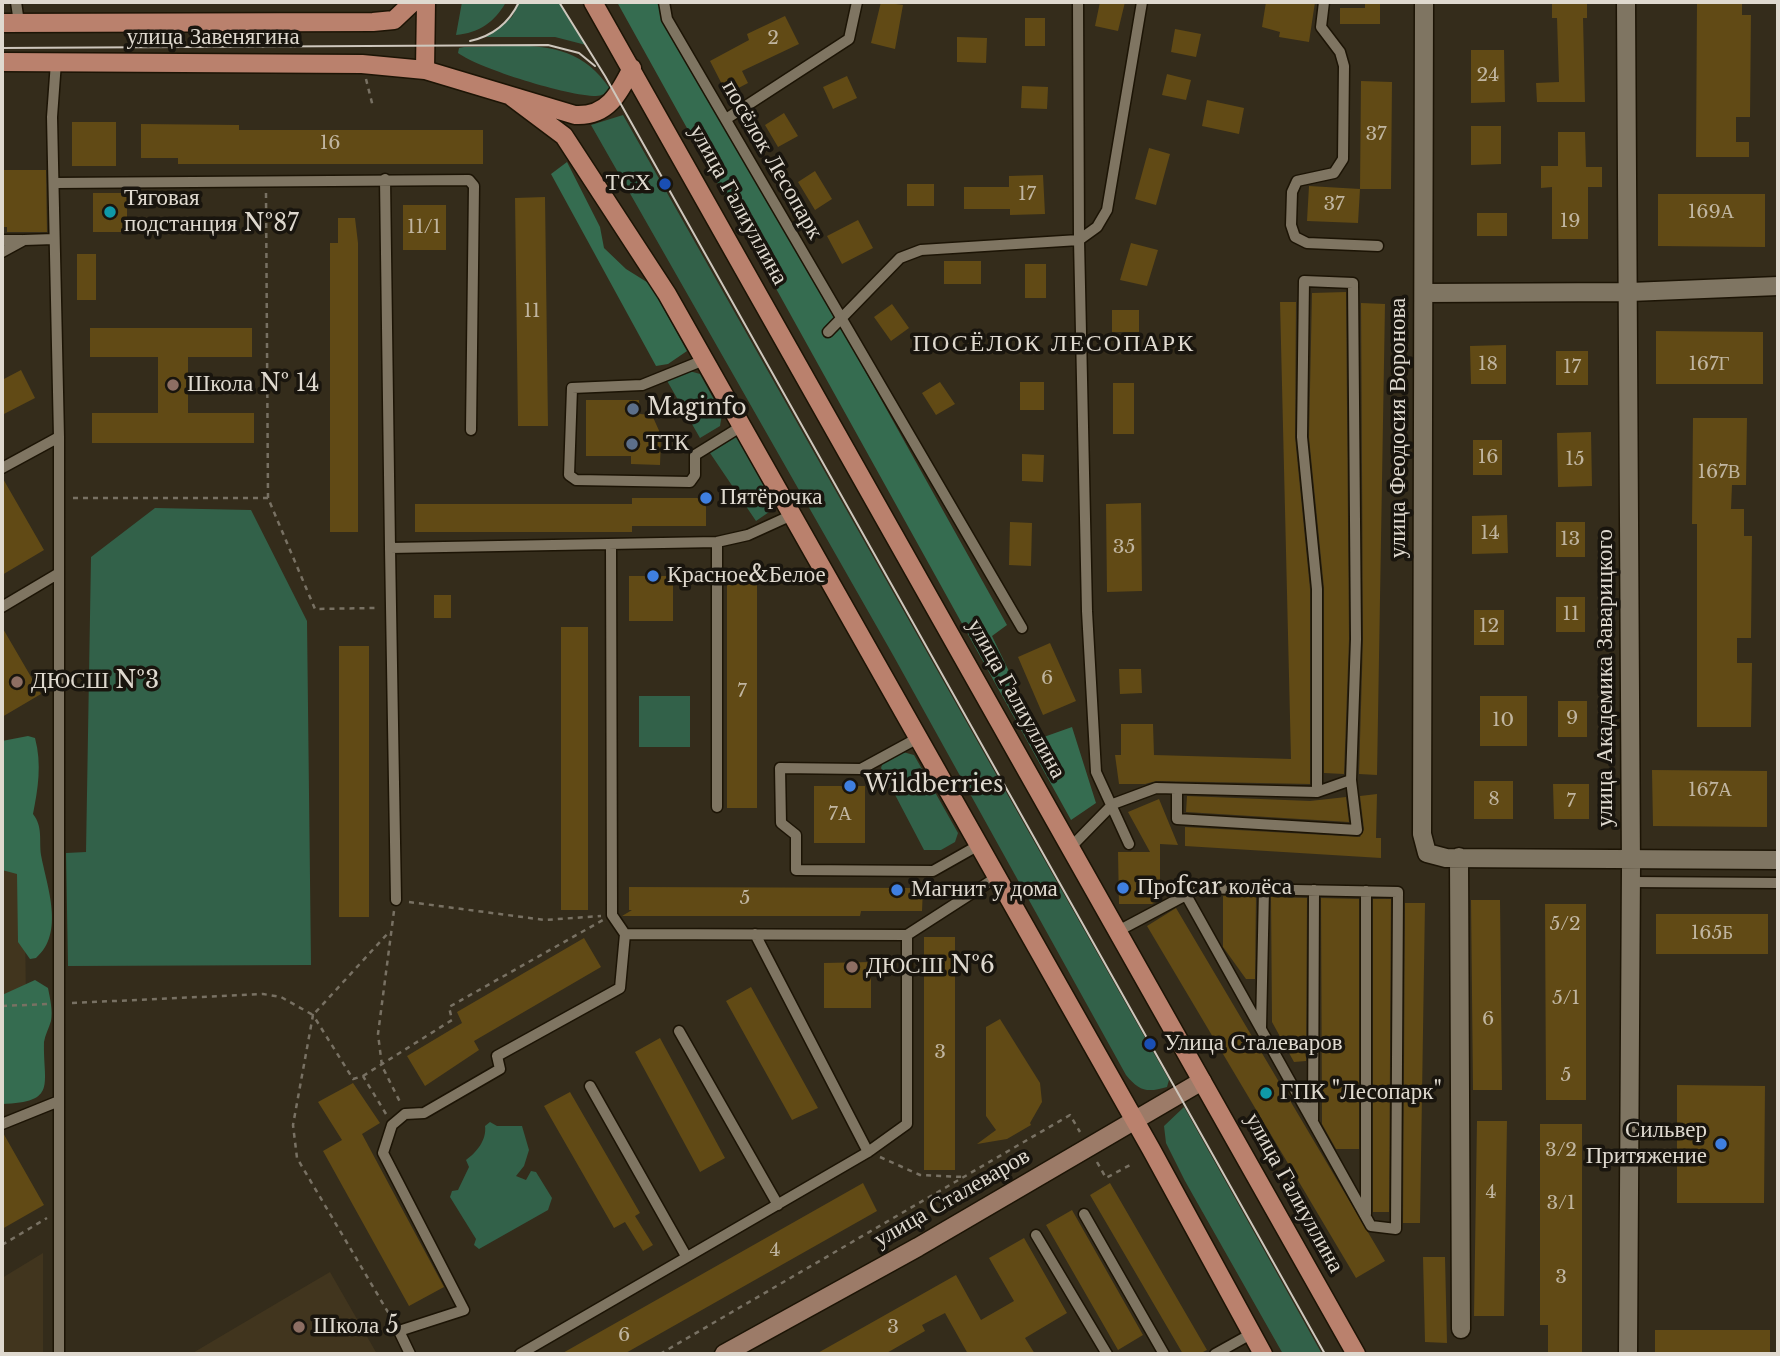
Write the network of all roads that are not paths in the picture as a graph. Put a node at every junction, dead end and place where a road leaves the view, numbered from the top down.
1 (16, 2) edge
2 (413, 2) edge
3 (426, 2) edge
4 (664, 2) edge
5 (857, 2) edge
6 (1078, 2) edge
7 (1142, 2) edge
8 (1324, 2) edge
9 (1424, 2) edge
10 (1626, 2) edge
11 (597, 6) edge
12 (10, 23) edge
13 (2, 62) edge
14 (56, 62) junction
15 (632, 68) junction
16 (425, 69) junction
17 (512, 97) junction
18 (726, 119) junction
19 (384, 178) junction
20 (55, 183) junction
21 (54, 239) junction
22 (2, 240) edge
23 (24, 240) junction
24 (1079, 240) junction
25 (1378, 246) dead end
26 (2, 253) edge
27 (1778, 286) edge
28 (1630, 292) junction
29 (1424, 293) junction
30 (840, 317) junction
31 (828, 332) dead end
32 (704, 360) junction
33 (742, 426) junction
34 (471, 430) dead end
35 (59, 437) junction
36 (2, 468) edge
37 (792, 515) junction
38 (717, 542) junction
39 (611, 545) junction
40 (390, 548) junction
41 (59, 573) junction
42 (2, 607) edge
43 (1022, 628) dead end
44 (918, 738) junction
45 (1351, 780) junction
46 (1177, 789) junction
47 (1317, 792) junction
48 (1113, 804) junction
49 (717, 807) dead end
50 (1129, 844) dead end
51 (979, 845) junction
52 (1071, 847) junction
53 (1459, 858) junction
54 (1631, 858) junction
55 (1778, 860) edge
56 (997, 877) junction
57 (1631, 882) junction
58 (1778, 883) edge
59 (1264, 889) junction
60 (1314, 890) junction
61 (1366, 891) junction
62 (1186, 895) junction
63 (396, 900) road end
64 (1118, 931) junction
65 (625, 934) junction
66 (755, 934) junction
67 (907, 934) junction
68 (1261, 1028) junction
69 (679, 1031) dead end
70 (1202, 1081) junction
71 (590, 1086) dead end
72 (59, 1101) junction
73 (1134, 1119) junction
74 (1313, 1121) junction
75 (2, 1124) edge
76 (868, 1152) junction
77 (778, 1205) junction
78 (1084, 1214) dead end
79 (1366, 1214) junction
80 (1036, 1236) dead end
81 (686, 1256) junction
82 (1461, 1329) dead end
83 (1251, 1334) junction
84 (59, 1354) edge
85 (410, 1354) edge
86 (520, 1354) edge
87 (724, 1354) edge
88 (1107, 1354) edge
89 (1164, 1354) edge
90 (1215, 1354) edge
91 (1263, 1354) edge
92 (1356, 1354) edge
93 (1629, 1354) edge

1 - 12 lane
2 - 12 main road, улица Завенягина
3 - 16 main road
4 - 18 lane, посёлок Лесопарк
5 - 18 lane
6 - 24 lane
7 - 24 lane
8 - 25 lane
9 - 29 street, улица Феодосия Воронова
10 - 28 street, улица Академика Заварицкого
11 - 15 main road, улица Галиуллина
13 - 14 main road, улица Завенягина
14 - 16 main road, улица Завенягина
14 - 20 lane
15 - 17 main road
15 - 52 main road, улица Галиуллина
16 - 17 main road
17 - 32 main road
18 - 30 lane, посёлок Лесопарк
19 - 20 lane
19 - 34 lane
19 - 40 lane
20 - 21 lane
21 - 23 lane
21 - 35 lane
22 - 23 lane
23 - 26 lane
24 - 30 lane
24 - 48 lane
27 - 28 street
28 - 29 street
28 - 54 street, улица Академика Заварицкого
29 - 53 street, улица Феодосия Воронова
30 - 31 lane
30 - 43 lane, посёлок Лесопарк
32 - 33 main road
32 - 33 lane
33 - 37 main road
35 - 36 lane
35 - 41 lane
37 - 38 lane
37 - 44 main road
38 - 39 lane
38 - 49 lane
39 - 40 lane
39 - 65 lane
40 - 63 lane
41 - 42 lane
41 - 72 lane
44 - 51 main road
44 - 51 lane
45 - 46 lane
45 - 47 lane
45 - 47 lane
46 - 47 lane
46 - 48 lane
48 - 50 lane
48 - 52 lane
51 - 56 main road
52 - 64 main road, улица Галиуллина
53 - 54 street
53 - 82 street
54 - 55 street
54 - 57 street, улица Академика Заварицкого
56 - 67 lane
56 - 73 main road
57 - 58 lane
57 - 93 street, улица Академика Заварицкого
59 - 60 lane
59 - 62 lane
59 - 68 lane
60 - 61 lane
60 - 74 lane
61 - 79 lane
61 - 79 lane
62 - 64 lane
62 - 68 lane
64 - 70 main road, улица Галиуллина
65 - 66 lane
65 - 85 lane
66 - 67 lane
66 - 76 lane
67 - 76 lane
68 - 74 lane
69 - 77 lane
70 - 73 main road, улица Сталеваров
70 - 92 main road, улица Галиуллина
71 - 81 lane
72 - 75 lane
72 - 84 lane
73 - 83 main road
73 - 87 main road, улица Сталеваров
74 - 79 lane
76 - 77 lane
77 - 81 lane
78 - 89 lane
80 - 88 lane
81 - 86 lane
83 - 90 lane
83 - 91 main road

